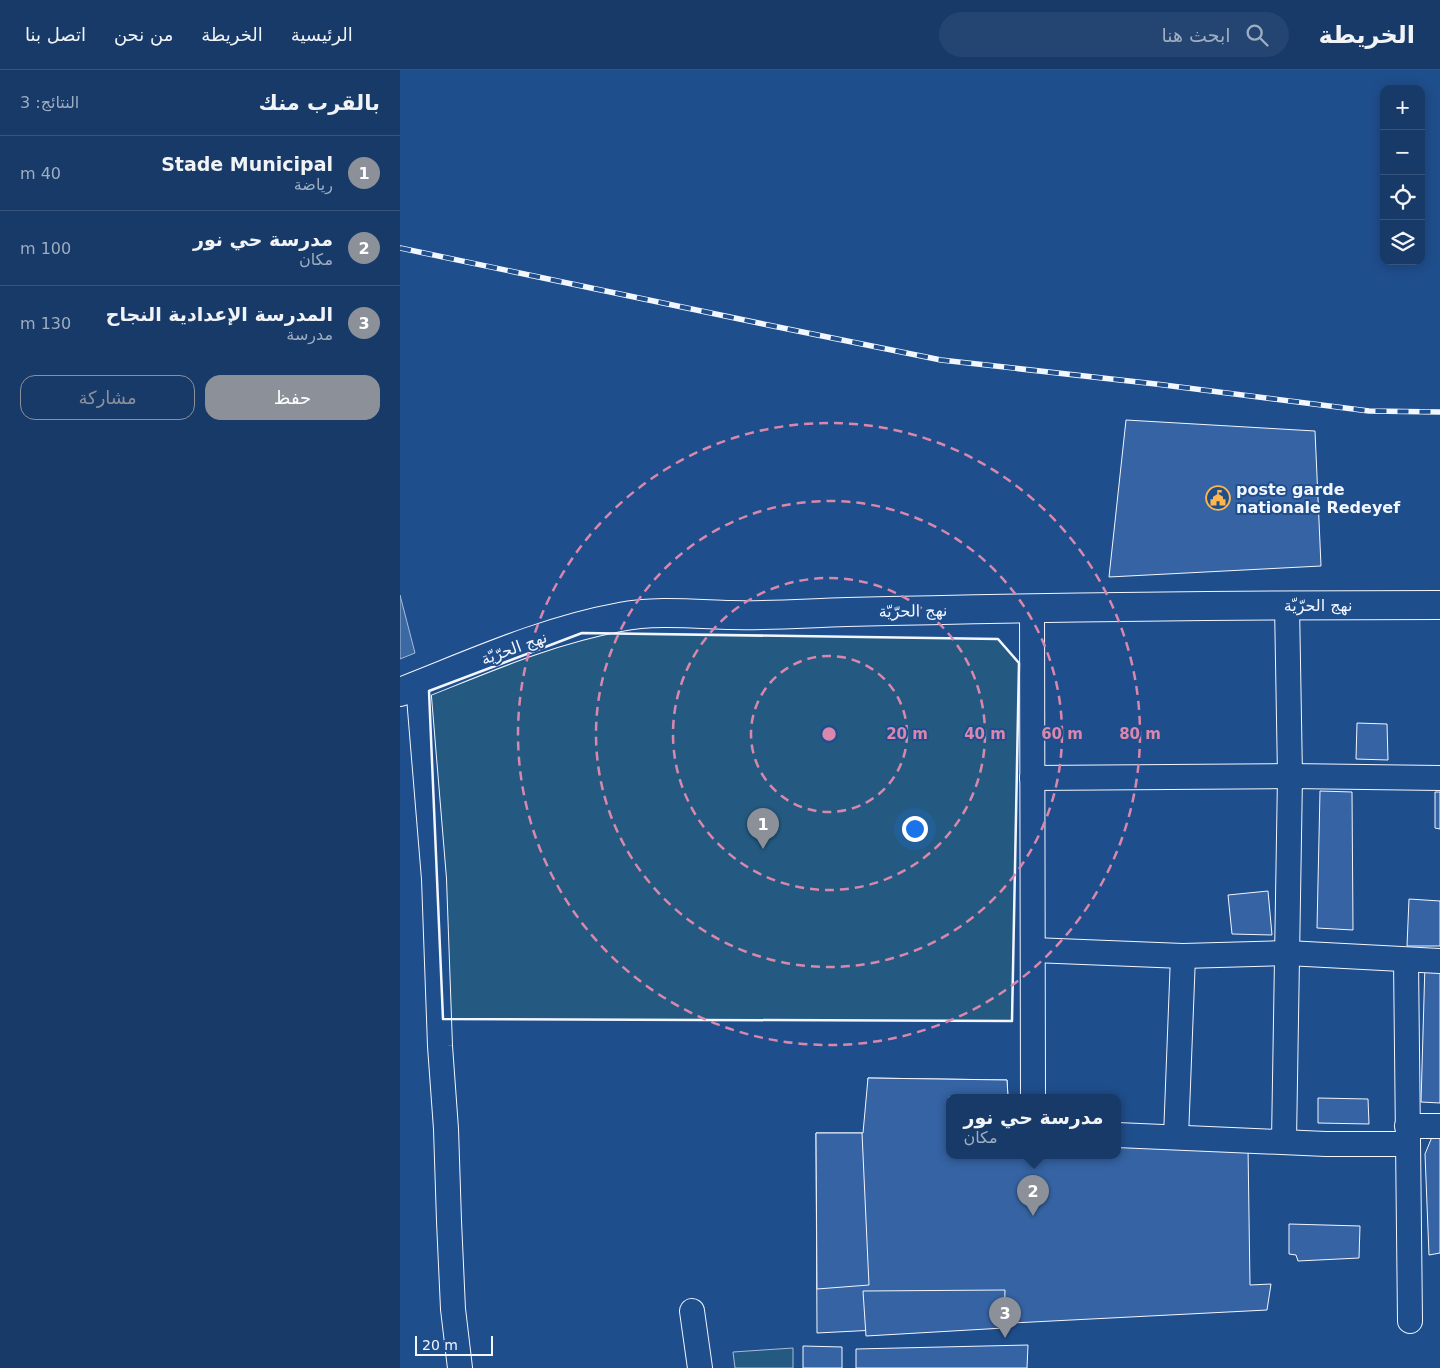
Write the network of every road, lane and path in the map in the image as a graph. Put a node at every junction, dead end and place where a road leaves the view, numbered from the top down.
1 (1287, 605) junction
2 (1440, 605) edge
3 (1032, 608) junction
4 (409, 689) edge
5 (1290, 776) junction
6 (1032, 778) junction
7 (1440, 778) edge
8 (1033, 950) junction
9 (1287, 954) junction
10 (1183, 956) junction
11 (1406, 960) junction
12 (1440, 961) edge
13 (1033, 1094) edge
14 (1440, 1126) edge
15 (1121, 1135) edge
16 (1408, 1135) junction
17 (1176, 1137) junction
18 (1284, 1141) junction
19 (692, 1311) dead end
20 (1410, 1321) dead end
21 (460, 1368) edge
22 (700, 1368) edge

1 - 2 street, نهج الحرّيّة
1 - 3 street, نهج الحرّيّة
1 - 5 street
3 - 4 street, نهج الحرّيّة
3 - 6 street
4 - 21 street
5 - 6 street
5 - 7 street
5 - 9 street
6 - 8 street
8 - 10 street
8 - 13 street
9 - 10 street
9 - 11 street
9 - 18 street
10 - 17 street
11 - 12 street
11 - 16 street
14 - 16 street
15 - 17 street
16 - 18 street
16 - 20 street
17 - 18 street
19 - 22 street

